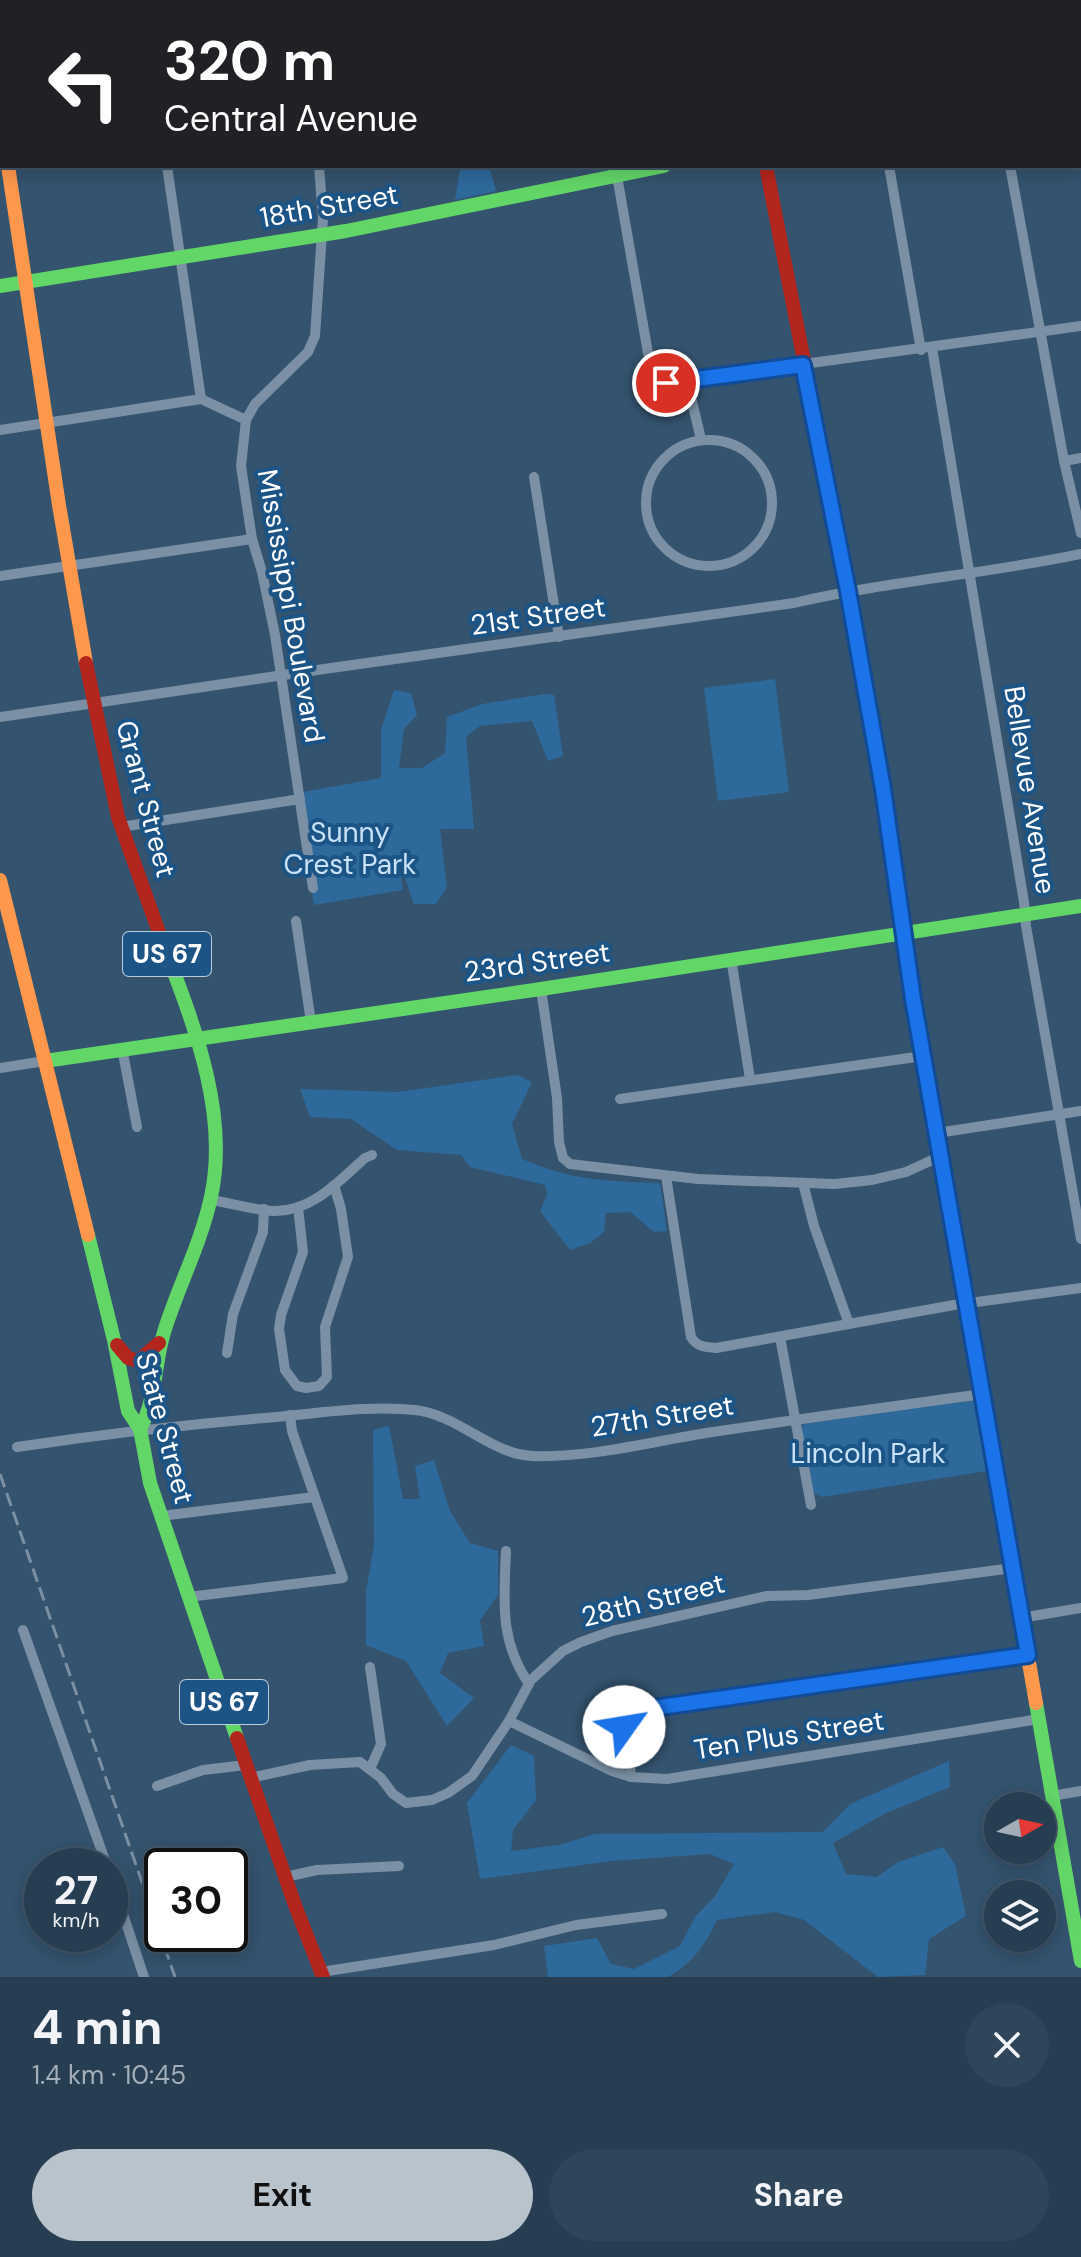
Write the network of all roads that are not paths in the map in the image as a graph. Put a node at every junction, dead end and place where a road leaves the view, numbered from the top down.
1 (8, 168) edge
2 (167, 168) edge
3 (319, 168) edge
4 (655, 168) edge
5 (766, 168) edge
6 (889, 168) edge
7 (1010, 168) edge
8 (617, 176) junction
9 (323, 235) junction
10 (181, 257) junction
11 (26, 282) junction
12 (0, 286) edge
13 (1081, 326) edge
14 (1040, 332) junction
15 (927, 349) junction
16 (803, 365) junction
17 (687, 381) junction
18 (201, 399) junction
19 (246, 420) junction
20 (47, 423) junction
21 (0, 430) edge
22 (701, 439) junction
23 (1081, 458) edge
24 (1064, 461) junction
25 (534, 477) dead end
26 (1081, 533) edge
27 (252, 539) junction
28 (1081, 554) edge
29 (69, 564) junction
30 (970, 573) junction
31 (0, 576) edge
32 (848, 591) junction
33 (559, 637) junction
34 (280, 676) junction
35 (94, 703) junction
36 (0, 717) edge
37 (300, 799) junction
38 (121, 827) junction
39 (0, 880) edge
40 (313, 888) dead end
41 (1081, 906) edge
42 (1025, 914) junction
43 (296, 921) dead end
44 (905, 932) junction
45 (731, 958) junction
46 (541, 989) junction
47 (311, 1022) junction
48 (197, 1037) junction
49 (122, 1048) junction
50 (923, 1056) junction
51 (45, 1061) junction
52 (0, 1068) edge
53 (750, 1079) junction
54 (620, 1099) dead end
55 (1081, 1111) edge
56 (1060, 1114) junction
57 (137, 1127) dead end
58 (937, 1133) junction
59 (372, 1155) dead end
60 (941, 1156) junction
61 (666, 1176) junction
62 (803, 1183) junction
63 (334, 1185) junction
64 (211, 1200) junction
65 (298, 1207) junction
66 (264, 1209) junction
67 (1081, 1239) edge
68 (1081, 1288) edge
69 (966, 1304) junction
70 (849, 1324) junction
71 (780, 1337) junction
72 (114, 1340) junction
73 (161, 1340) junction
74 (227, 1353) dead end
75 (982, 1394) junction
76 (290, 1415) junction
77 (796, 1419) junction
78 (140, 1429) junction
79 (17, 1447) dead end
80 (314, 1497) junction
81 (811, 1505) dead end
82 (161, 1516) junction
83 (506, 1551) dead end
84 (1013, 1568) junction
85 (188, 1597) junction
86 (1081, 1608) edge
87 (1021, 1618) junction
88 (23, 1630) dead end
89 (1028, 1655) junction
90 (370, 1667) dead end
91 (529, 1684) junction
92 (1039, 1719) junction
93 (509, 1721) junction
94 (370, 1769) junction
95 (248, 1771) junction
96 (631, 1777) junction
97 (157, 1786) dead end
98 (1081, 1791) edge
99 (1051, 1792) edge
100 (1056, 1795) edge
101 (1056, 1819) edge
102 (101, 1848) edge
103 (399, 1866) dead end
104 (285, 1877) junction
105 (662, 1914) dead end
106 (128, 1929) edge
107 (1081, 1961) edge
108 (322, 1975) edge
109 (144, 1977) edge

1 - 11 street, Grant Street / US 67
2 - 10 street
3 - 9 street
4 - 8 street, 18th Street
5 - 16 street
6 - 15 street, Bellevue Avenue
7 - 14 street
8 - 9 street, 18th Street
8 - 17 street
9 - 10 street, 18th Street
9 - 19 street
10 - 11 street, 18th Street
10 - 18 street
11 - 12 street, 18th Street
11 - 20 street, Grant Street / US 67
13 - 14 street
14 - 15 street
14 - 24 street
15 - 16 street
15 - 30 street, Bellevue Avenue
16 - 17 street
16 - 32 street
17 - 22 street
18 - 19 street
18 - 20 street
19 - 27 street, Mississippi Boulevard
20 - 21 street
20 - 29 street, Grant Street / US 67
22 - 22 street
23 - 24 street
24 - 26 street
25 - 33 street
27 - 29 street
27 - 34 street, Mississippi Boulevard
28 - 30 street, 21st Street
29 - 31 street
29 - 35 street, Grant Street / US 67
30 - 32 street, 21st Street
30 - 42 street, Bellevue Avenue
32 - 33 street, 21st Street
32 - 44 street
33 - 34 street, 21st Street
34 - 35 street, 21st Street
34 - 37 street, Mississippi Boulevard
35 - 36 street, 21st Street
35 - 38 street, Grant Street / US 67
37 - 38 street
37 - 40 street, Mississippi Boulevard
38 - 48 street, Grant Street / US 67
39 - 51 street, State Street / US 67
41 - 42 street, 23rd Street
42 - 44 street, 23rd Street
42 - 56 street, Bellevue Avenue
43 - 47 street
44 - 45 street, 23rd Street
44 - 50 street
45 - 46 street, 23rd Street
45 - 53 street
46 - 47 street, 23rd Street
46 - 61 street
47 - 48 street, 23rd Street
48 - 49 street, 23rd Street
48 - 64 street, Grant Street / US 67
49 - 51 street, 23rd Street
49 - 57 street
50 - 53 street
50 - 58 street
51 - 52 street, 23rd Street
51 - 72 street, State Street / US 67
53 - 54 street
55 - 56 street
56 - 58 street
56 - 67 street, Bellevue Avenue
58 - 60 street
59 - 63 street
60 - 62 street
60 - 69 street
61 - 62 street
61 - 71 street
62 - 70 street
63 - 65 street
63 - 65 street
64 - 66 street
64 - 73 street, Grant Street / US 67
65 - 66 street
66 - 74 street
68 - 69 street
69 - 70 street
69 - 75 street
70 - 71 street
71 - 77 street
72 - 73 street
72 - 78 street, State Street / US 67
73 - 78 street, Grant Street / US 67
75 - 77 street, 27th Street
75 - 84 street
76 - 77 street, 27th Street
76 - 78 street, 27th Street
76 - 80 street
77 - 81 street
78 - 79 street, 27th Street
78 - 82 street, State Street / US 67
80 - 82 street
80 - 85 street
82 - 85 street, State Street / US 67
83 - 91 street
84 - 87 street
84 - 91 street, 28th Street
85 - 95 street, State Street / US 67
86 - 87 street
87 - 89 street
88 - 102 street
89 - 92 street
89 - 96 street
90 - 94 street
91 - 93 street, 28th Street
92 - 96 street, Ten Plus Street
92 - 99 street
93 - 94 street, 28th Street
93 - 96 street, Ten Plus Street
94 - 95 street
95 - 97 street
95 - 104 street, State Street / US 67
98 - 100 street
101 - 107 street
103 - 104 street
104 - 108 street, State Street / US 67
105 - 108 street
106 - 109 street

